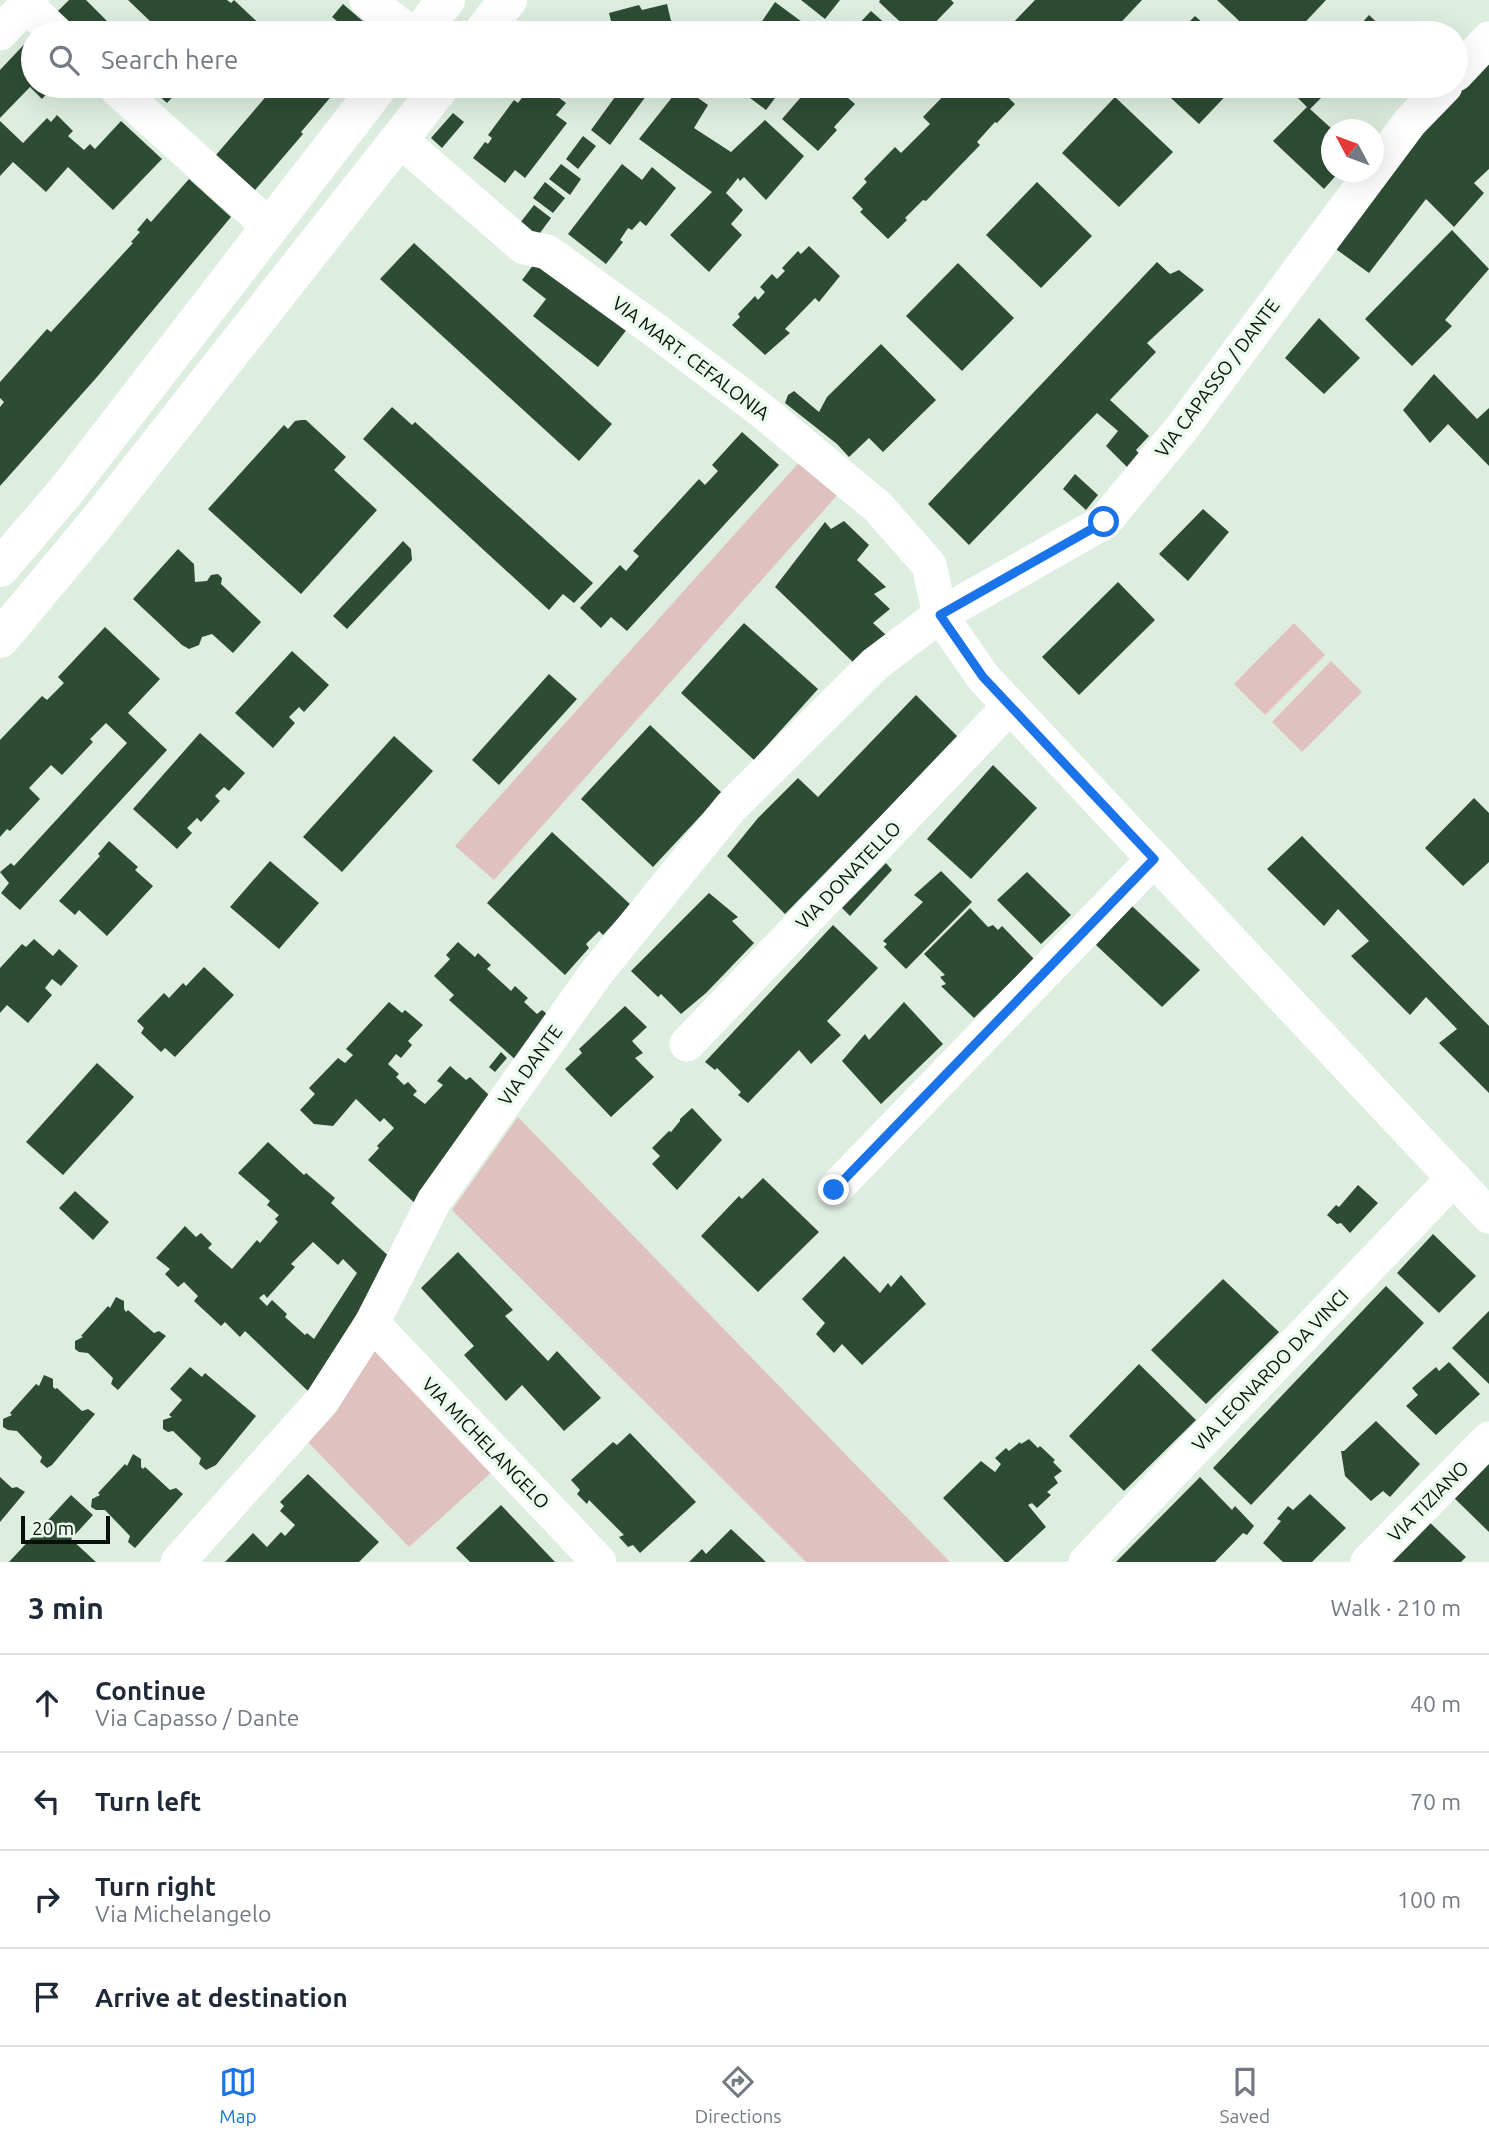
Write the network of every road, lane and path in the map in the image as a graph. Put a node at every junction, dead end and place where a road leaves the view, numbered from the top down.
1 (368, 0) edge
2 (446, 0) edge
3 (509, 0) edge
4 (28, 3) edge
5 (45, 21) edge
6 (395, 21) edge
7 (429, 21) edge
8 (492, 21) edge
9 (0, 33) edge
10 (1489, 39) edge
11 (1468, 61) edge
12 (127, 98) edge
13 (370, 98) edge
14 (431, 98) edge
15 (1433, 98) edge
16 (399, 139) junction
17 (270, 227) junction
18 (0, 568) edge
19 (940, 615) junction
20 (0, 639) edge
21 (1010, 706) junction
22 (1154, 859) junction
23 (687, 1044) dead end
24 (1454, 1178) junction
25 (834, 1190) dead end
26 (1489, 1216) edge
27 (372, 1323) junction
28 (1489, 1439) edge
29 (178, 1562) edge
30 (599, 1562) edge
31 (1086, 1562) edge
32 (1368, 1562) edge

1 - 6 street
2 - 7 main road
3 - 8 main road
4 - 5 street
4 - 9 street
10 - 11 street
12 - 17 street
13 - 17 main road
14 - 16 main road
15 - 19 street, VIA CAPASSO / DANTE
16 - 19 street, VIA MART. CEFALONIA
16 - 20 main road
17 - 18 main road
19 - 21 street
19 - 27 street, VIA DANTE
21 - 22 street
21 - 23 street, VIA DONATELLO
22 - 24 street
22 - 25 street
24 - 26 street
24 - 31 street, VIA LEONARDO DA VINCI
27 - 29 street, VIA DANTE
27 - 30 street, VIA MICHELANGELO
28 - 32 street, VIA TIZIANO

